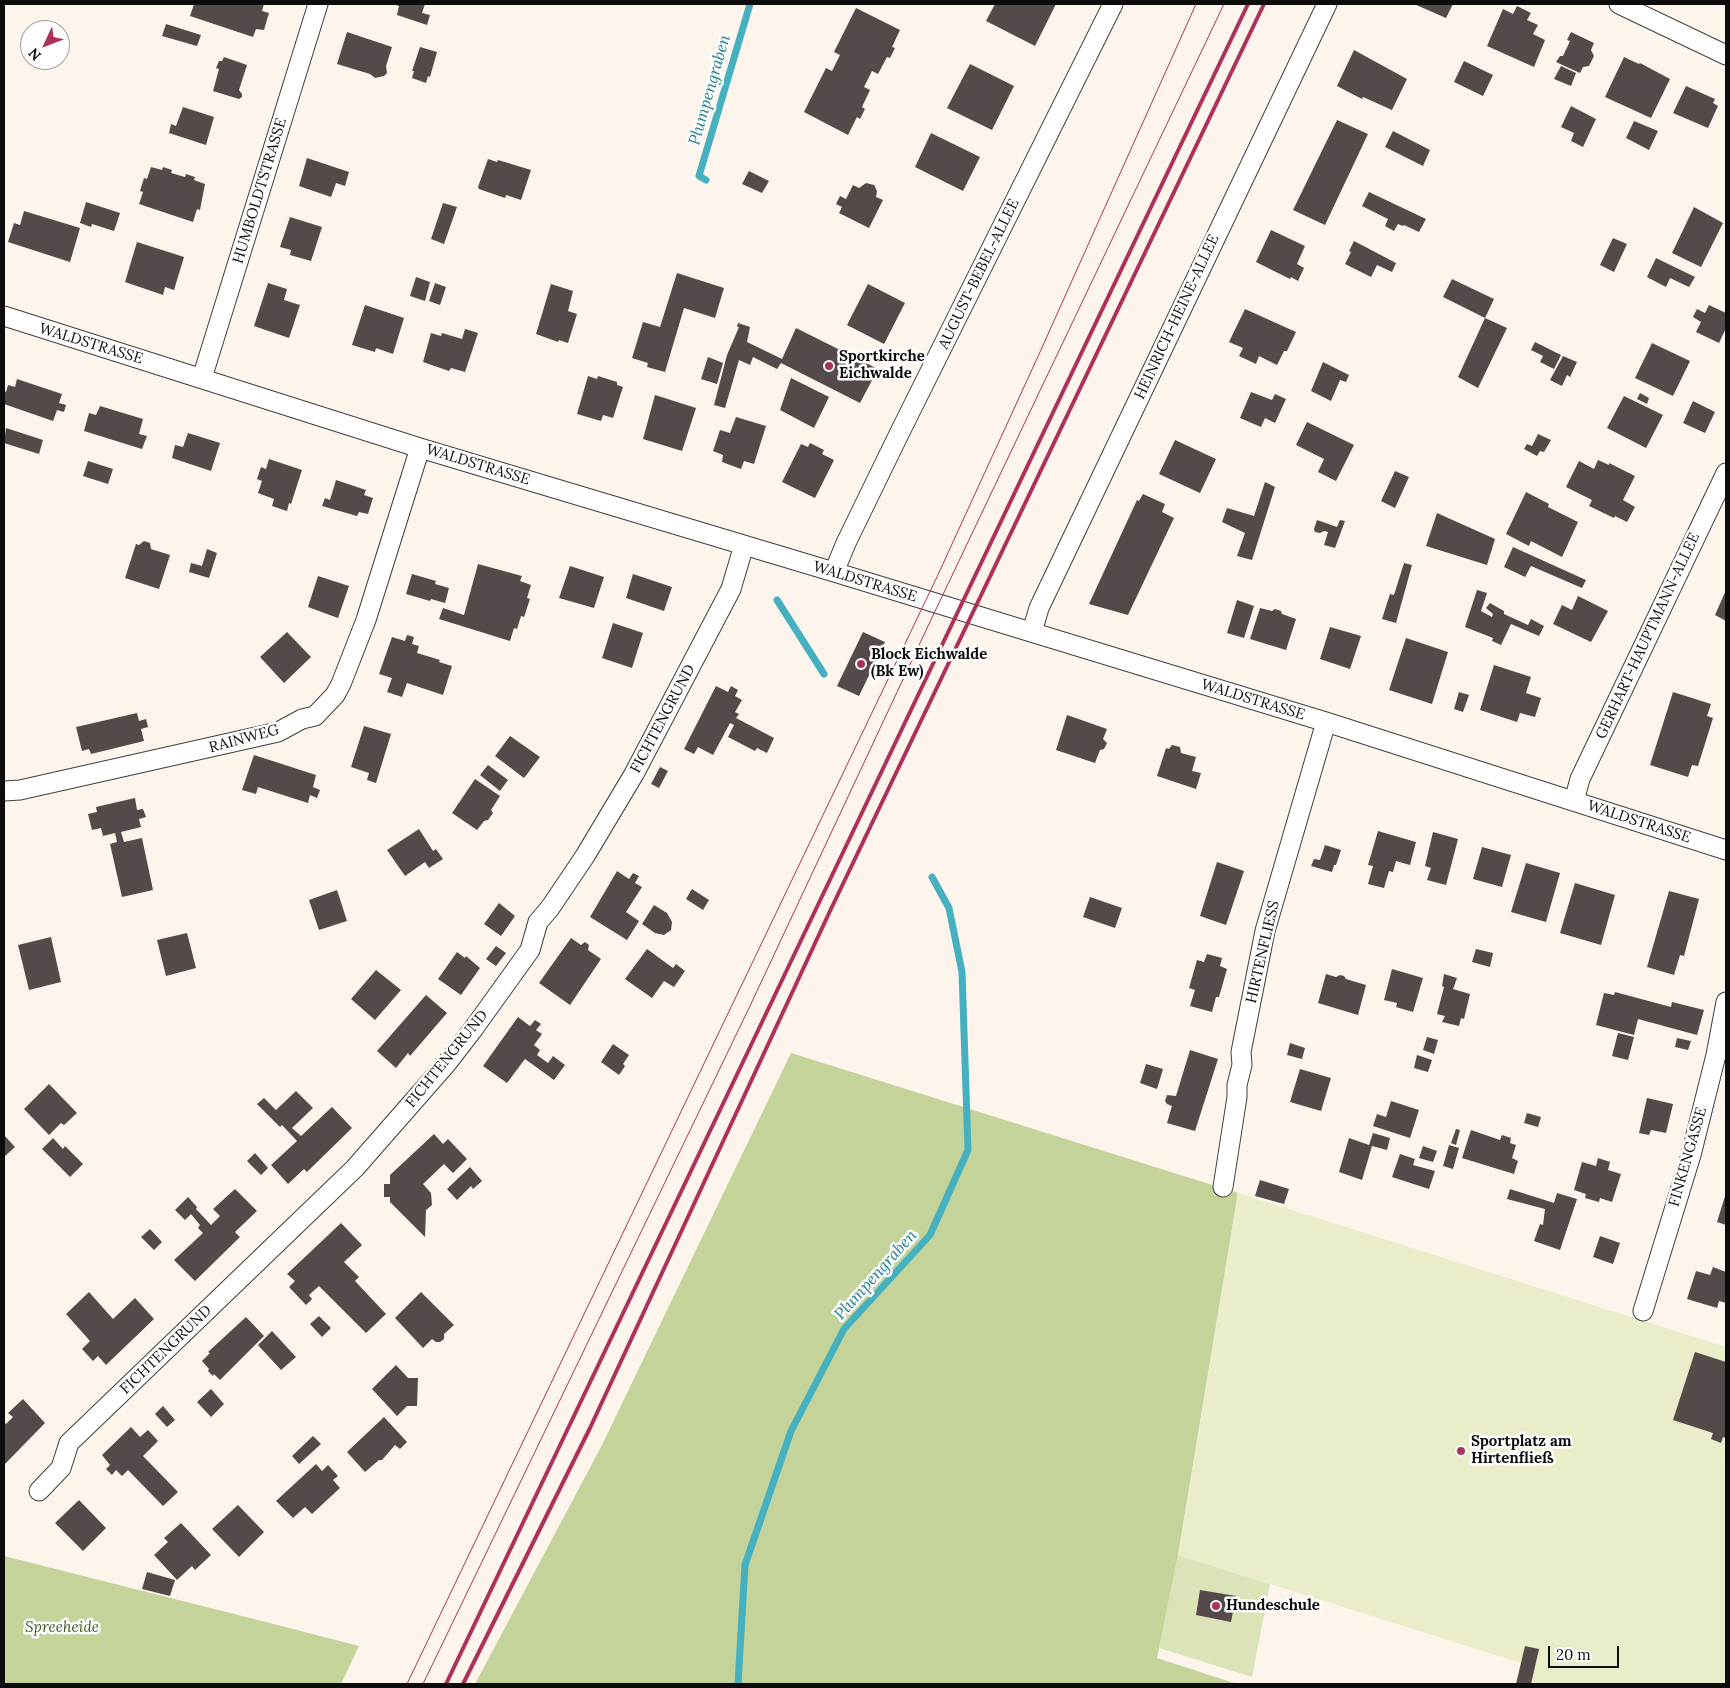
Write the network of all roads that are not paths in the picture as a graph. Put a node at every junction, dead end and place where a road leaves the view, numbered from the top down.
1 (318, 4) edge
2 (1113, 4) edge
3 (1326, 4) edge
4 (1619, 4) edge
5 (1726, 55) edge
6 (4, 316) edge
7 (202, 378) junction
8 (420, 448) junction
9 (1726, 473) edge
10 (744, 545) junction
11 (834, 572) junction
12 (1032, 632) junction
13 (1326, 722) junction
14 (4, 791) edge
15 (1574, 801) junction
16 (1726, 850) edge
17 (1726, 1002) edge
18 (1223, 1187) dead end
19 (1643, 1310) dead end
20 (39, 1491) dead end

1 - 7 street, HUMBOLDTSTRASSE
2 - 11 street, AUGUST-BEBEL-ALLEE
3 - 12 street, HEINRICH-HEINE-ALLEE
4 - 5 street
6 - 7 street, WALDSTRASSE
7 - 8 street, WALDSTRASSE
8 - 10 street, WALDSTRASSE
8 - 14 street, RAINWEG
9 - 15 street, GERHART-HAUPTMANN-ALLEE
10 - 11 street, WALDSTRASSE
10 - 20 street, FICHTENGRUND
11 - 12 street, WALDSTRASSE
12 - 13 street, WALDSTRASSE
13 - 15 street, WALDSTRASSE
13 - 18 street, HIRTENFLIESS
15 - 16 street, WALDSTRASSE
17 - 19 street, FINKENGASSE

